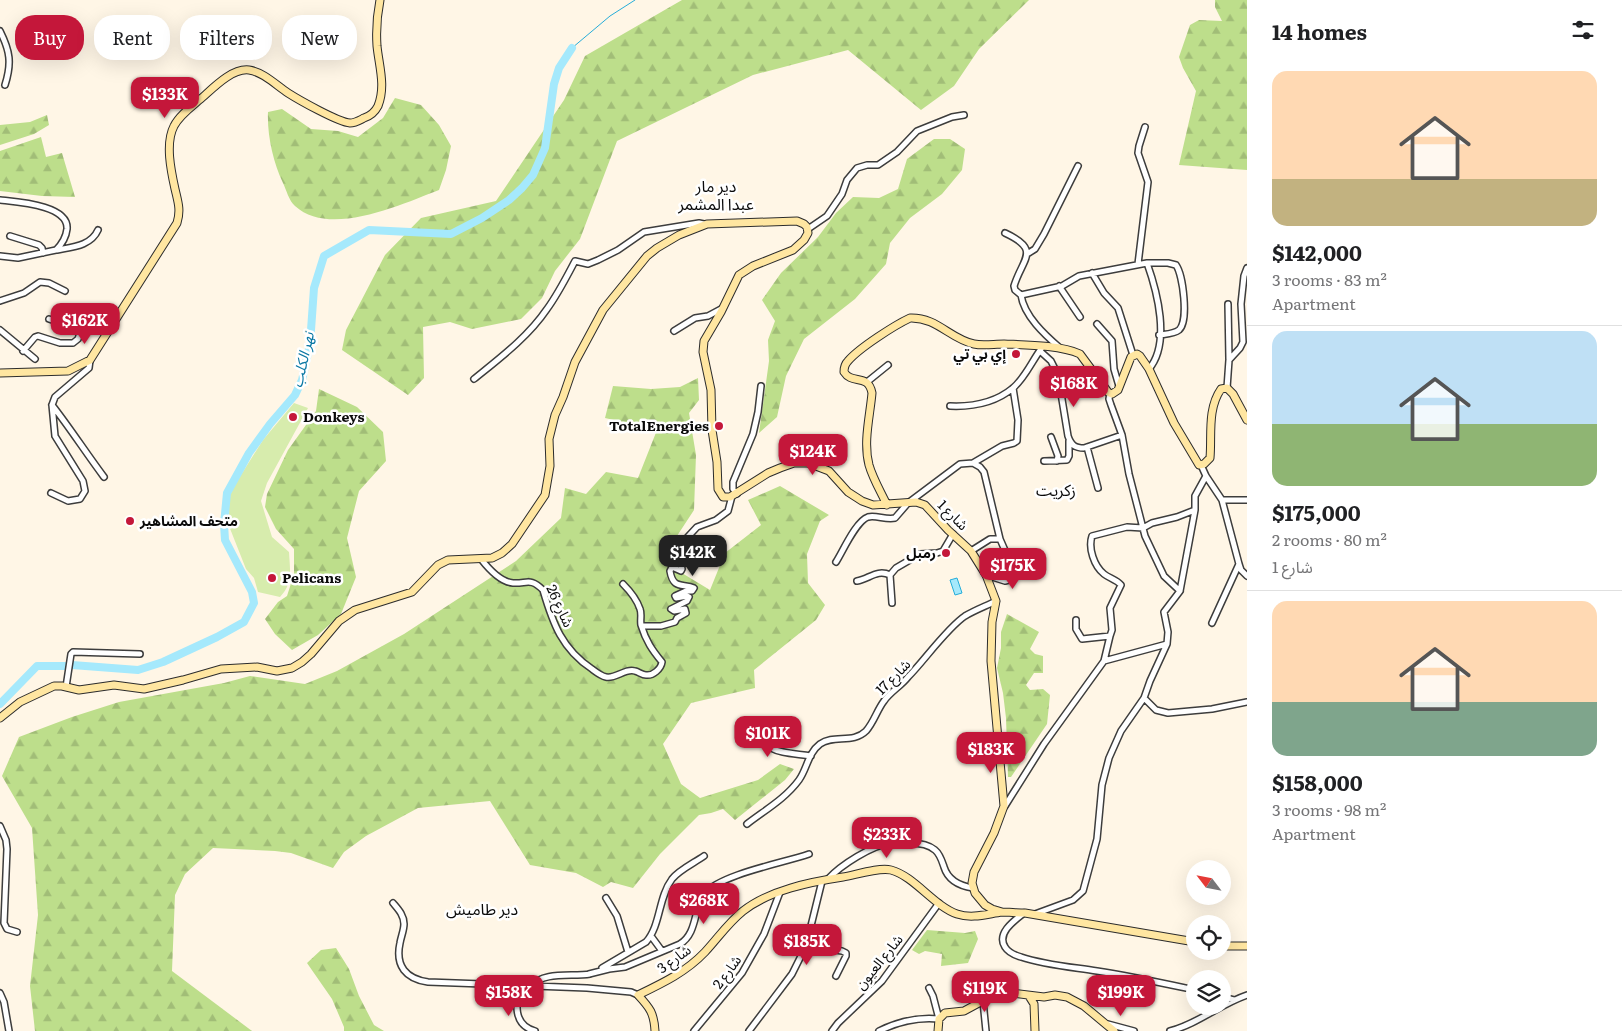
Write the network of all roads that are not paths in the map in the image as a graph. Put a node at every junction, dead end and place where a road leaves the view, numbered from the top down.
1 (380, 0) edge
2 (0, 31) edge
3 (5, 85) dead end
4 (964, 115) dead end
5 (1145, 127) dead end
6 (1078, 166) dead end
7 (0, 200) edge
8 (707, 224) junction
9 (808, 229) junction
10 (98, 230) dead end
11 (1005, 233) dead end
12 (10, 236) dead end
13 (56, 250) junction
14 (43, 253) junction
15 (1027, 254) junction
16 (0, 256) edge
17 (1146, 263) junction
18 (1138, 264) junction
19 (1247, 268) edge
20 (1092, 273) junction
21 (1058, 286) junction
22 (65, 290) dead end
23 (1021, 295) junction
24 (0, 301) edge
25 (1228, 304) dead end
26 (723, 308) junction
27 (1080, 317) dead end
28 (49, 319) dead end
29 (85, 323) dead end
30 (1097, 324) dead end
31 (0, 330) edge
32 (81, 330) junction
33 (674, 330) dead end
34 (1159, 335) junction
35 (1060, 348) junction
36 (1042, 349) junction
37 (23, 351) junction
38 (1133, 355) junction
39 (35, 359) dead end
40 (90, 360) junction
41 (1229, 360) junction
42 (888, 365) dead end
43 (1149, 369) junction
44 (0, 373) edge
45 (474, 379) dead end
46 (867, 382) junction
47 (761, 386) dead end
48 (1120, 387) junction
49 (1013, 388) junction
50 (1227, 388) junction
51 (1110, 393) junction
52 (52, 405) junction
53 (950, 406) dead end
54 (1245, 413) edge
55 (1247, 420) edge
56 (1122, 435) junction
57 (1051, 437) dead end
58 (1069, 441) junction
59 (1087, 447) junction
60 (1044, 461) dead end
61 (1057, 461) junction
62 (974, 464) junction
63 (1201, 465) junction
64 (1206, 476) junction
65 (104, 477) dead end
66 (1098, 488) dead end
67 (51, 493) dead end
68 (735, 495) junction
69 (1222, 500) junction
70 (1247, 500) edge
71 (908, 503) junction
72 (888, 505) junction
73 (1195, 510) junction
74 (1143, 528) junction
75 (953, 534) junction
76 (1000, 539) junction
77 (971, 551) junction
78 (481, 559) junction
79 (836, 562) dead end
80 (1239, 564) junction
81 (890, 575) junction
82 (986, 575) junction
83 (1247, 576) edge
84 (857, 581) dead end
85 (623, 584) dead end
86 (1180, 591) junction
87 (996, 601) junction
88 (892, 603) dead end
89 (1076, 620) dead end
90 (1212, 623) dead end
91 (642, 626) junction
92 (1110, 636) junction
93 (1167, 644) junction
94 (140, 654) dead end
95 (1104, 661) junction
96 (66, 687) junction
97 (1144, 698) junction
98 (1247, 702) edge
99 (0, 718) edge
100 (747, 723) dead end
101 (811, 756) junction
102 (1004, 806) junction
103 (747, 824) dead end
104 (0, 826) edge
105 (809, 854) dead end
106 (704, 856) dead end
107 (824, 881) junction
108 (973, 888) junction
109 (780, 892) junction
110 (606, 898) dead end
111 (393, 903) dead end
112 (939, 904) junction
113 (1002, 912) junction
114 (1025, 913) junction
115 (1034, 914) junction
116 (17, 932) dead end
117 (651, 936) junction
118 (1186, 940) edge
119 (806, 946) junction
120 (1231, 946) edge
121 (1247, 946) edge
122 (662, 951) junction
123 (628, 952) junction
124 (589, 974) junction
125 (836, 976) dead end
126 (521, 986) junction
127 (531, 986) junction
128 (929, 988) dead end
129 (1186, 988) edge
130 (0, 993) edge
131 (638, 995) junction
132 (1247, 995) edge
133 (1029, 996) junction
134 (1044, 997) junction
135 (1231, 999) edge
136 (1234, 1000) junction
137 (983, 1001) junction
138 (1035, 1006) junction
139 (939, 1019) junction
140 (1104, 1023) junction
141 (9, 1031) edge
142 (535, 1031) edge
143 (655, 1031) edge
144 (694, 1031) edge
145 (748, 1031) edge
146 (832, 1031) edge
147 (879, 1031) edge
148 (938, 1031) edge
149 (986, 1031) edge
150 (1035, 1031) edge
151 (1114, 1031) edge
152 (1134, 1031) edge
153 (1170, 1031) edge

1 - 40 street
2 - 3 street
4 - 9 street
5 - 18 street
6 - 15 street
7 - 13 street
8 - 9 street
8 - 45 street
8 - 78 street
9 - 26 street
10 - 13 street
11 - 15 street
12 - 14 street
13 - 14 street
14 - 16 street
15 - 23 street
17 - 18 street
17 - 34 street
17 - 34 street
18 - 20 street
19 - 41 street
20 - 21 street
20 - 38 street
21 - 23 street
21 - 27 street
22 - 24 street
23 - 35 street
25 - 41 street
26 - 33 street
26 - 68 street
28 - 32 street
29 - 32 street
30 - 48 street
31 - 37 street
32 - 37 street
34 - 43 street
35 - 36 street
35 - 51 street
36 - 46 street
36 - 49 street
36 - 58 street
37 - 39 street
38 - 43 street
38 - 48 street
40 - 44 street
40 - 52 street
41 - 50 street
42 - 46 street
43 - 63 street
46 - 72 street
47 - 68 street
48 - 51 street
49 - 53 street
49 - 62 street
50 - 54 street
50 - 63 street
51 - 56 street
52 - 65 street
52 - 67 street
54 - 55 street
56 - 59 street
56 - 74 street
57 - 61 street
58 - 59 street
58 - 61 street
59 - 66 street
60 - 61 street
62 - 71 street
62 - 76 street
63 - 64 street
64 - 69 street
64 - 73 street
68 - 72 street, شارع 1
68 - 91 street
69 - 70 street
69 - 80 street
71 - 72 street, شارع 1
71 - 75 street, شارع 1
71 - 79 street
73 - 74 street
73 - 86 street
74 - 86 street
74 - 92 street
75 - 77 street, شارع 1
75 - 81 street
76 - 77 street
76 - 82 street
77 - 82 street, شارع 1
78 - 91 street, شارع 26
78 - 96 street
80 - 83 street
80 - 90 street
81 - 84 street
81 - 88 street
82 - 87 street, شارع 1
85 - 91 street, شارع 26
86 - 93 street
87 - 101 street, شارع 17
87 - 102 street
89 - 92 street
92 - 95 street
93 - 95 street
93 - 97 street
94 - 96 street
95 - 102 street
96 - 99 street
97 - 98 street
97 - 115 street
100 - 101 street
101 - 103 street, شارع 17
102 - 108 street
104 - 116 street
105 - 122 street
106 - 117 street
107 - 108 street
107 - 109 street, شارع 3
107 - 112 street, شارع 3
107 - 119 street
108 - 113 street
109 - 131 street, شارع 3
109 - 144 street, شارع 2
110 - 123 street
111 - 126 street
112 - 113 street, شارع 3
112 - 146 street, شارع العيون
113 - 114 street, شارع 3
114 - 115 street, شارع 3
114 - 129 street
115 - 118 street, شارع 3
117 - 122 street
117 - 123 street
119 - 125 street
119 - 145 street
120 - 121 street
122 - 124 street
123 - 124 street
124 - 127 street
126 - 127 street
126 - 142 street
127 - 131 street
128 - 139 street
130 - 141 street
131 - 143 street
132 - 136 street
133 - 134 street
133 - 137 street
133 - 138 street
134 - 138 street
134 - 140 street
135 - 136 street
136 - 153 street
137 - 139 street
137 - 149 street
138 - 150 street
139 - 147 street
139 - 148 street
140 - 151 street
140 - 152 street

